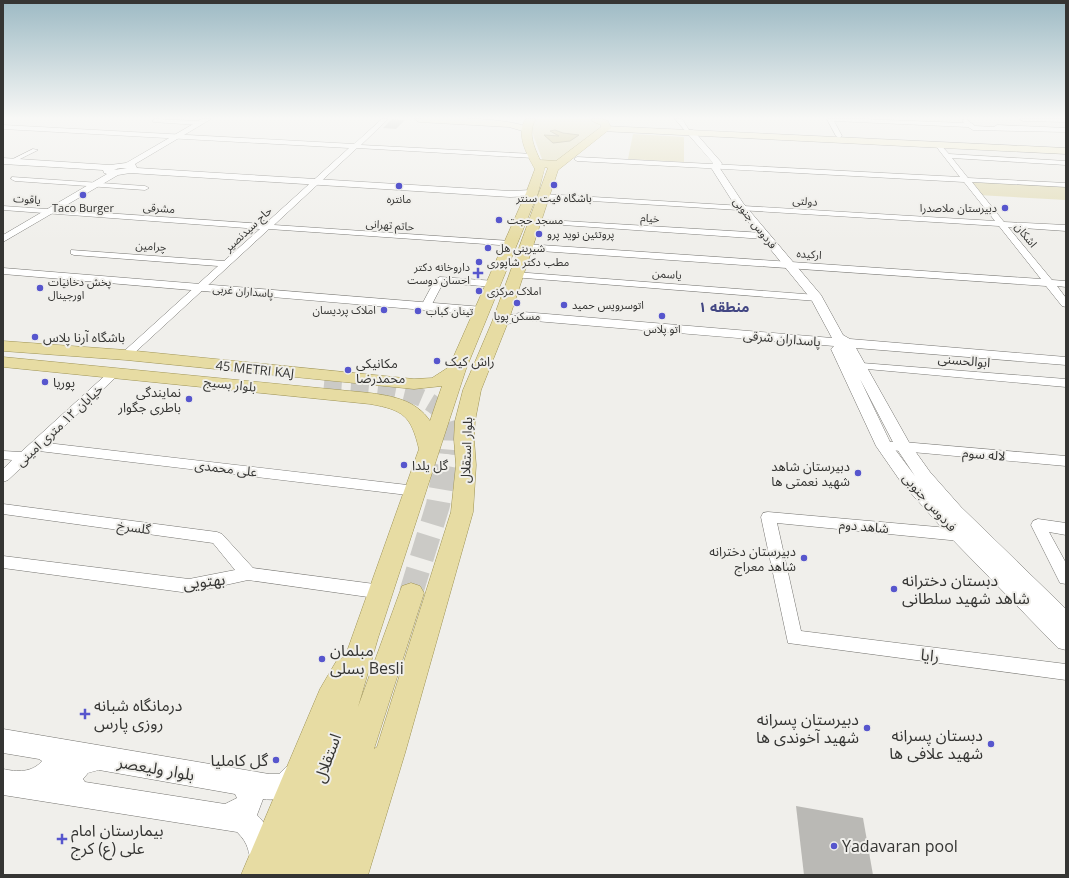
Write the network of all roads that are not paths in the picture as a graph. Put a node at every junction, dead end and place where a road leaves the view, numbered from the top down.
1 (140, 160) edge
2 (339, 160) edge
3 (502, 160) edge
4 (543, 160) edge
5 (551, 160) edge
6 (596, 160) edge
7 (714, 160) edge
8 (950, 160) edge
9 (1015, 160) edge
10 (6, 162) edge
11 (1066, 163) edge
12 (545, 164) junction
13 (714, 166) junction
14 (129, 167) junction
15 (113, 171) junction
16 (15, 179) dead end
17 (965, 179) junction
18 (316, 182) junction
19 (96, 185) junction
20 (1066, 185) edge
21 (145, 188) dead end
22 (535, 196) junction
23 (3, 208) edge
24 (741, 208) junction
25 (50, 212) junction
26 (534, 221) junction
27 (1002, 224) junction
28 (267, 227) junction
29 (1066, 228) edge
30 (765, 236) junction
31 (3, 239) edge
32 (519, 246) junction
33 (74, 252) dead end
34 (227, 264) junction
35 (789, 265) junction
36 (3, 271) edge
37 (515, 275) junction
38 (1049, 283) junction
39 (1066, 284) edge
40 (201, 288) junction
41 (501, 291) junction
42 (817, 298) junction
43 (1066, 304) edge
44 (426, 306) junction
45 (483, 311) junction
46 (524, 314) junction
47 (500, 322) junction
48 (840, 341) junction
49 (3, 346) edge
50 (48, 351) junction
51 (126, 355) junction
52 (1066, 357) edge
53 (1066, 361) edge
54 (3, 362) edge
55 (853, 365) junction
56 (458, 369) junction
57 (114, 373) junction
58 (1066, 383) edge
59 (326, 385) junction
60 (36, 446) junction
61 (884, 446) junction
62 (903, 446) junction
63 (430, 451) junction
64 (3, 455) edge
65 (25, 457) junction
66 (1066, 461) edge
67 (3, 477) edge
68 (416, 491) junction
69 (3, 509) edge
70 (1066, 529) edge
71 (960, 535) junction
72 (3, 562) edge
73 (248, 574) junction
74 (1066, 578) edge
75 (382, 592) junction
76 (411, 593) tunnel mouth
77 (1066, 622) edge
78 (365, 638) junction
79 (794, 638) joint
80 (1066, 641) edge
81 (1066, 672) edge
82 (3, 741) edge
83 (393, 745) junction
84 (46, 748) junction
85 (101, 758) junction
86 (302, 769) junction
87 (9, 783) edge
88 (243, 783) junction
89 (79, 796) junction
90 (338, 814) junction
91 (223, 817) junction
92 (268, 872) edge
93 (316, 875) edge
94 (345, 875) edge
95 (351, 875) edge

1 - 14 street
2 - 18 street, حاج سیدنصیر
3 - 12 street
4 - 12 main road
5 - 12 main road
6 - 13 street
7 - 13 street, فردوس جنوبی
8 - 17 street, اشکان
9 - 11 street
10 - 15 street
12 - 22 main road, بلوار استقلال
13 - 17 street
13 - 24 street, فردوس جنوبی
14 - 15 street
14 - 18 street
15 - 19 street
16 - 19 street
17 - 20 street
17 - 27 street, اشکان
18 - 22 street
18 - 28 street, حاج سیدنصیر
19 - 21 street
19 - 25 street
22 - 24 street, دولتی
22 - 26 main road, بلوار استقلال
22 - 32 main road, بلوار استقلال
23 - 25 street, یاقوت
24 - 27 street, دولتی
24 - 30 street, فردوس جنوبی
25 - 28 street, مشرقی
25 - 31 street
26 - 30 street, خیام
26 - 32 main road, بلوار استقلال
27 - 29 street, دولتی
27 - 38 street, اشکان
28 - 32 street, حاتم تهرانی
28 - 34 street, حاج سیدنصیر
30 - 35 street, فردوس جنوبی
32 - 35 street, ارکیده
32 - 37 main road, بلوار استقلال
32 - 41 main road, بلوار استقلال
33 - 34 street, چرامین
34 - 40 street, حاج سیدنصیر
35 - 38 street, ارکیده
35 - 42 street, فردوس جنوبی
36 - 40 street, پاسداران غربی
37 - 41 main road, بلوار استقلال
37 - 42 street, یاسمن
38 - 39 street, ارکیده
38 - 43 street, اشکان
40 - 44 street, پاسداران غربی
40 - 51 street, حاج سیدنصیر
41 - 44 street
41 - 45 main road, بلوار استقلال
41 - 46 street, پاسداران شرقی
41 - 47 main road, بلوار استقلال
42 - 48 street, فردوس جنوبی
44 - 45 street, پاسداران غربی
45 - 56 main road, بلوار استقلال
46 - 47 street, پاسداران شرقی
46 - 48 street, پاسداران شرقی
47 - 83 main road, بلوار استقلال
48 - 52 street, پاسداران شرقی
48 - 53 street, پاسداران شرقی
48 - 55 street, فردوس جنوبی
49 - 50 main road
50 - 51 main road, 45 METRI KAJ
50 - 59 main road
51 - 59 main road, 45 METRI KAJ
54 - 57 main road, بلوار بسیج
55 - 58 street, ابوالحسنی
55 - 61 street, فردوس جنوبی
55 - 62 street, فردوس جنوبی
56 - 59 main road, 45 METRI KAJ
56 - 63 main road, بلوار استقلال
57 - 59 main road, بلوار بسیج
57 - 60 street, خیابان ۱۲ متری امینی
59 - 63 main road, بلوار بسیج
60 - 65 street, خیابان ۱۲ متری امینی
60 - 68 street, علی محمدی
61 - 62 street, لاله سوم
61 - 71 street, فردوس جنوبی
62 - 66 street, لاله سوم
62 - 77 street, فردوس جنوبی
63 - 68 main road, بلوار استقلال
64 - 65 street
65 - 67 street, خیابان ۱۲ متری امینی
68 - 75 main road, بلوار استقلال
69 - 73 street, گلسرخ
70 - 74 street
71 - 79 street, شاهد دوم
71 - 80 street, فردوس جنوبی
72 - 73 street, بهتویی
73 - 75 street, بهتویی
75 - 78 main road, بلوار استقلال
76 - 90 main road, استقلال
78 - 86 main road
78 - 92 main road, استقلال
79 - 81 street, رایا
82 - 84 street, بلوار ولیعصر
83 - 90 main road
83 - 95 main road, بلوار استقلال
84 - 85 street, بلوار ولیعصر
84 - 87 street
85 - 88 street, بلوار ولیعصر
85 - 89 street
86 - 88 street, بلوار ولیعصر
86 - 92 main road
87 - 89 street
88 - 91 street
89 - 91 street
90 - 93 main road, استقلال
90 - 94 main road
91 - 92 street

